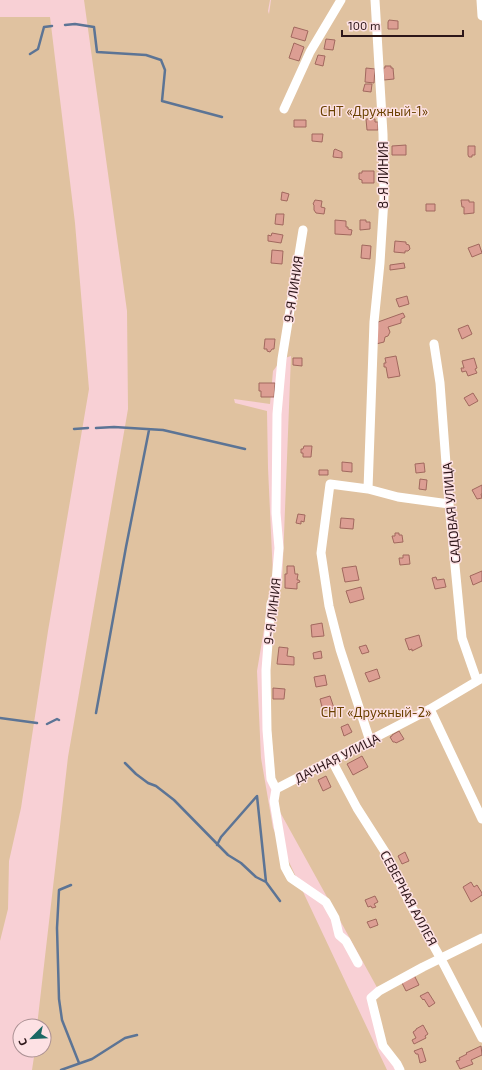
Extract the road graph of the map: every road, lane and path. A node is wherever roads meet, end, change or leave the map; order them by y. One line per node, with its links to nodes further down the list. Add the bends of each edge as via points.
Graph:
1 (341, 0): 5 (street, via 310,52)
2 (375, 0): 8 (street, 8-Я ЛИНИЯ, via 384,198 374,322)
3 (481, 0): 4 (street)
4 (482, 16)
5 (284, 109)
6 (303, 230): 14 (street, 9-Я ЛИНИЯ, via 282,359 277,414 276,513 279,548 275,593 271,604 266,692 266,730 271,779)
7 (434, 344): 9 (street, САДОВАЯ УЛИЦА, via 440,383)
8 (368, 490): 9 (street); 12 (street, via 330,484 321,553 340,650)
9 (449, 504): 10 (street, САДОВАЯ УЛИЦА, via 462,638)
10 (480, 680): 11 (street, ДАЧНАЯ УЛИЦА)
11 (430, 709): 12 (street, ДАЧНАЯ УЛИЦА); 15 (street)
12 (370, 741): 13 (street, ДАЧНАЯ УЛИЦА)
13 (332, 761): 14 (street, ДАЧНАЯ УЛИЦА); 17 (street, СЕВЕРНАЯ АЛЛЕЯ, via 387,856 410,904)
14 (276, 789): 18 (street, 9-Я ЛИНИЯ, via 274,802 285,867 291,878 326,902 335,918 339,934 346,941)
15 (482, 819)
16 (482, 938): 17 (street)
17 (441, 958): 19 (street, СЕВЕРНАЯ АЛЛЕЯ); 20 (street, via 379,991 371,998 383,1046)
18 (358, 963)
19 (482, 1038)
20 (400, 1070)

